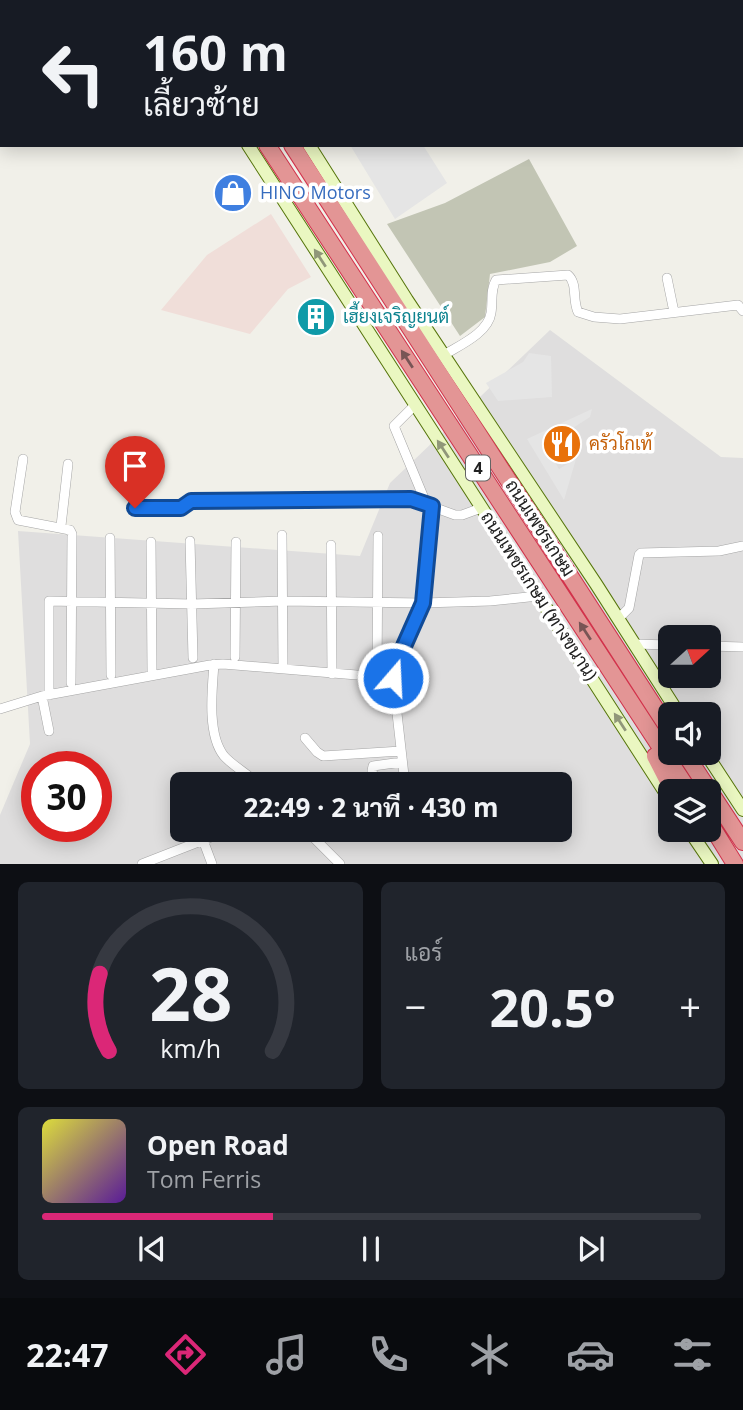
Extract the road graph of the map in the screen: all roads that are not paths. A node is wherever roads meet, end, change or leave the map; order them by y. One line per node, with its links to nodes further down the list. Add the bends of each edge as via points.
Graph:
1 (249, 147): 9 (main road, ถนนเพชรเกษม (ทางขนาน) / 4, one-way to 1)
2 (266, 147): 50 (highway, ถนนเพชรเกษม / 4, one-way to 2)
3 (293, 147): 53 (highway, ถนนเพชรเกษม / 4)
4 (310, 147): 8 (main road, 4)
5 (667, 278): 7 (street)
6 (743, 311): 7 (street, via 738,305)
7 (674, 312): 8 (street, via 620,319 594,317 578,312 568,275 496,280 486,326)
8 (444, 355): 34 (main road, 4)
9 (414, 406): 12 (street, via 394,426); 14 (main road, ถนนเพชรเกษม (ทางขนาน) / 4, one-way to 9)
10 (23, 459): 15 (street, via 15,512 18,520)
11 (68, 464): 15 (street)
12 (429, 505): 13 (street, via 411,499 191,501 181,508); 14 (street, via 462,515); 32 (street)
13 (135, 508)
14 (481, 508): 24 (main road, ถนนเพชรเกษม (ทางขนาน) / 4)
15 (61, 526): 28 (street, via 72,534)
16 (282, 535): 25 (street)
17 (378, 536): 27 (street)
18 (110, 538): 29 (street)
19 (190, 541): 33 (street)
20 (151, 542): 26 (street)
21 (236, 542): 30 (street)
22 (331, 545): 31 (street)
23 (743, 546): 34 (street, via 640,553 629,608)
24 (538, 596): 32 (street); 65 (main road, ถนนเพชรเกษม (ทางขนาน) / 4, one-way to 24)
25 (283, 601): 30 (street); 31 (street); 42 (street)
26 (152, 602): 29 (street); 33 (street); 43 (street)
27 (377, 602): 31 (street); 32 (street); 46 (street)
28 (72, 603): 29 (street); 48 (street); 49 (street, via 48,602)
29 (112, 603): 45 (street)
30 (236, 603): 33 (street); 39 (street)
31 (331, 603): 44 (street)
32 (423, 603): 47 (street)
33 (192, 604): 40 (street)
34 (618, 619): 35 (main road, 4)
35 (634, 644): 36 (street); 51 (main road, 4)
36 (658, 645)
37 (721, 646): 38 (street)
38 (743, 647)
39 (234, 657)
40 (193, 658)
41 (214, 664): 42 (street); 49 (street); 60 (street, via 212,720 217,740 224,755)
42 (283, 668): 44 (street)
43 (152, 670)
44 (332, 674): 46 (street)
45 (111, 675)
46 (377, 677): 47 (street)
47 (393, 678): 56 (street)
48 (71, 683)
49 (45, 695): 52 (street); 54 (street)
50 (630, 701): 63 (highway, via 629,709); 64 (highway, ถนนเพชรเกษม / 4)
51 (671, 702)
52 (0, 709)
53 (658, 712)
54 (49, 731)
55 (305, 738): 56 (street, via 323,756)
56 (401, 751): 57 (street)
57 (402, 762): 61 (street, via 373,766); 62 (street)
58 (693, 765): 72 (highway)
59 (714, 765): 66 (main road)
60 (244, 772)
61 (372, 772)
62 (403, 772)
63 (667, 779)
64 (680, 779)
65 (658, 781)
66 (743, 810)
67 (721, 841): 78 (highway)
68 (199, 842): 73 (street)
69 (204, 842): 75 (street)
70 (318, 842): 76 (street)
71 (697, 842): 77 (main road)
72 (743, 842)
73 (160, 861): 74 (street)
74 (142, 864)
75 (212, 864)
76 (340, 864)
77 (712, 864)
78 (735, 864)

